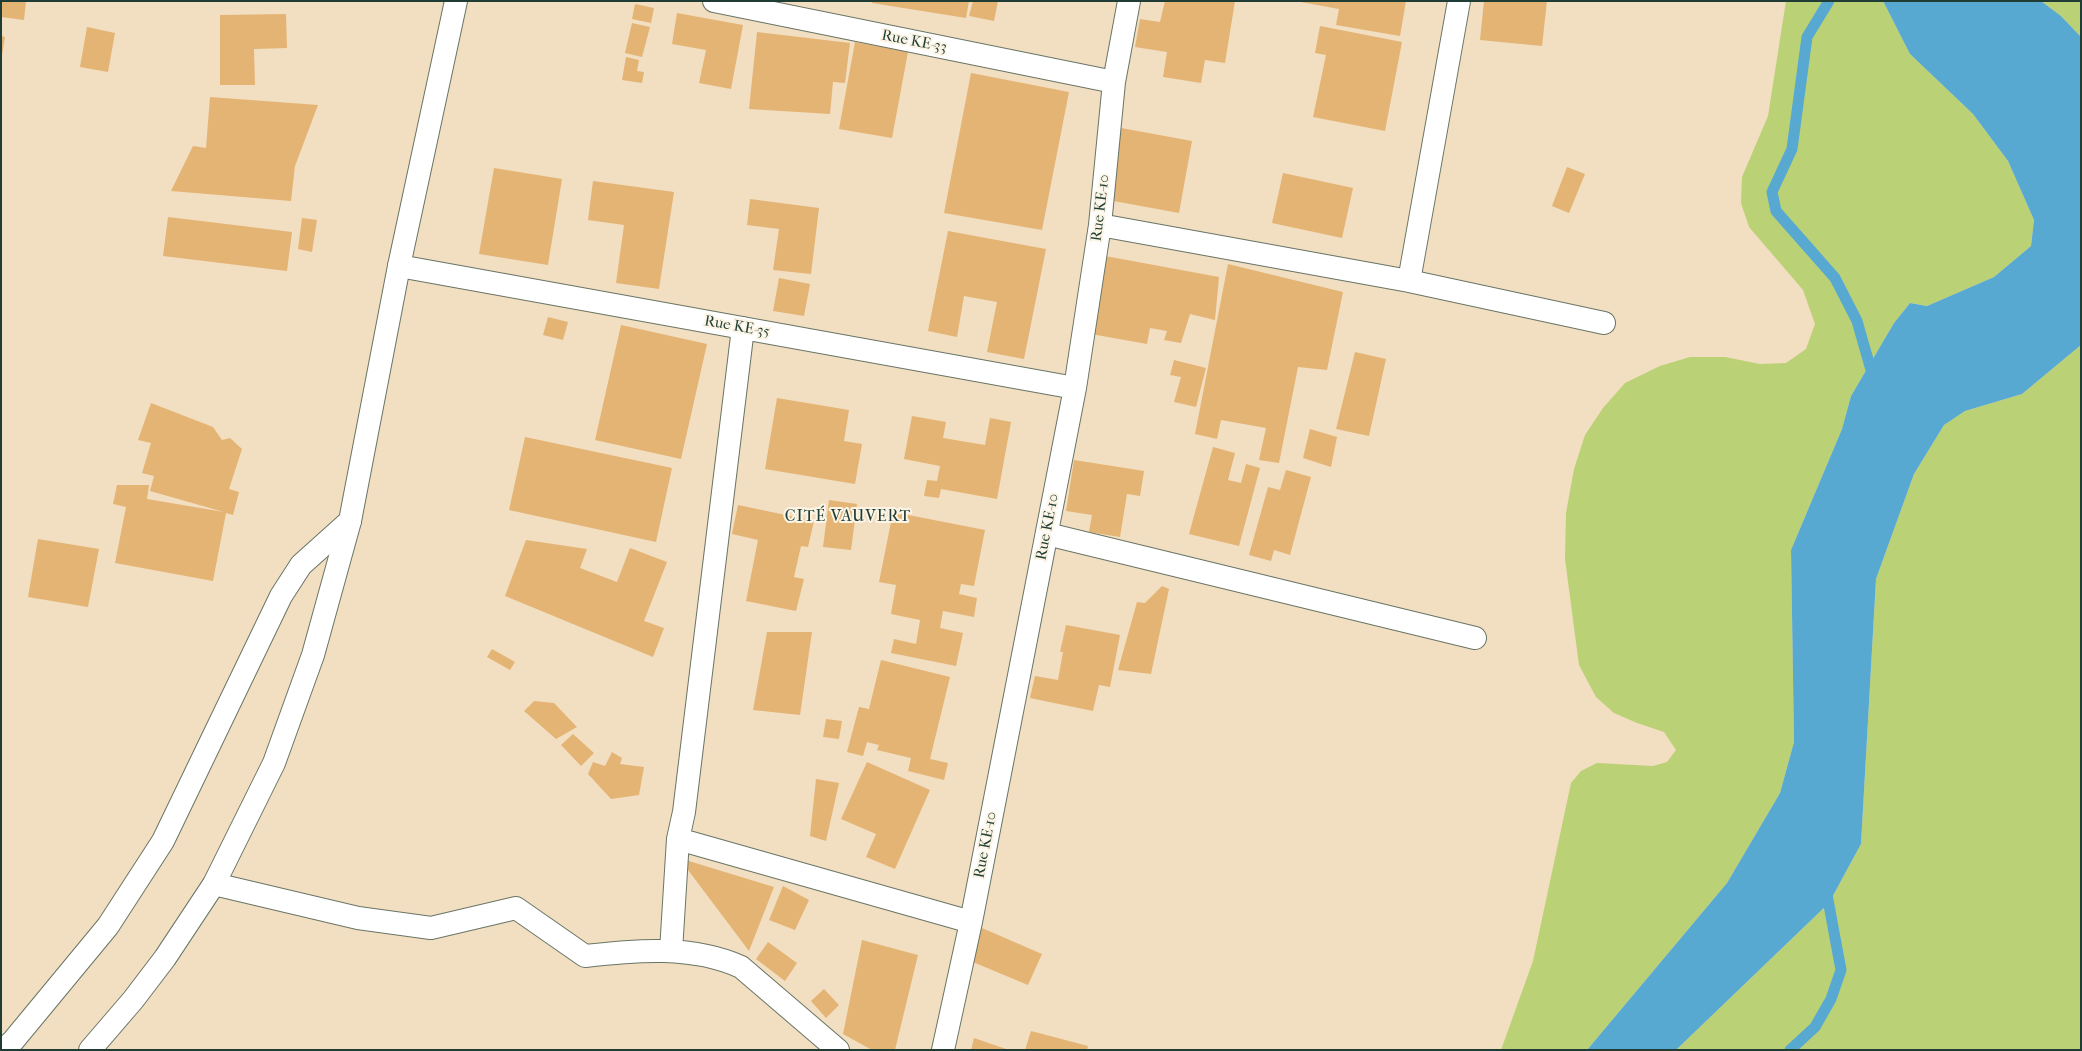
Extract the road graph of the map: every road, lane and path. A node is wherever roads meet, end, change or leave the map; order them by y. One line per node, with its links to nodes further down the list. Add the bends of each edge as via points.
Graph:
1 (456, 1): 7 (main road)
2 (714, 1): 5 (main road, Rue KE-33)
3 (1129, 1): 5 (main road, Rue KE-10)
4 (1459, 1): 8 (main road)
5 (1114, 82): 6 (main road, Rue KE-10)
6 (1100, 225): 8 (main road); 11 (main road, Rue KE-10)
7 (399, 266): 10 (main road, Rue KE-35); 12 (main road)
8 (1409, 281): 9 (main road)
9 (1604, 324)
10 (743, 328): 11 (main road, Rue KE-35); 15 (main road, via 684,812)
11 (1075, 388): 13 (main road, Rue KE-10)
12 (350, 521): 16 (main road, via 313,656 274,763); 19 (main road, via 301,565 281,596 163,841 108,926)
13 (1046, 534): 14 (main road); 17 (main road, Rue KE-10)
14 (1475, 638)
15 (678, 839): 17 (main road); 18 (main road)
16 (214, 884): 18 (main road, via 358,918 430,928 516,908 585,956 621,951); 20 (main road, via 165,958)
17 (971, 922): 22 (main road, Rue KE-10)
18 (671, 951): 21 (main road, via 723,958 741,967)
19 (3, 1050)
20 (90, 1050)
21 (838, 1050)
22 (943, 1050)

